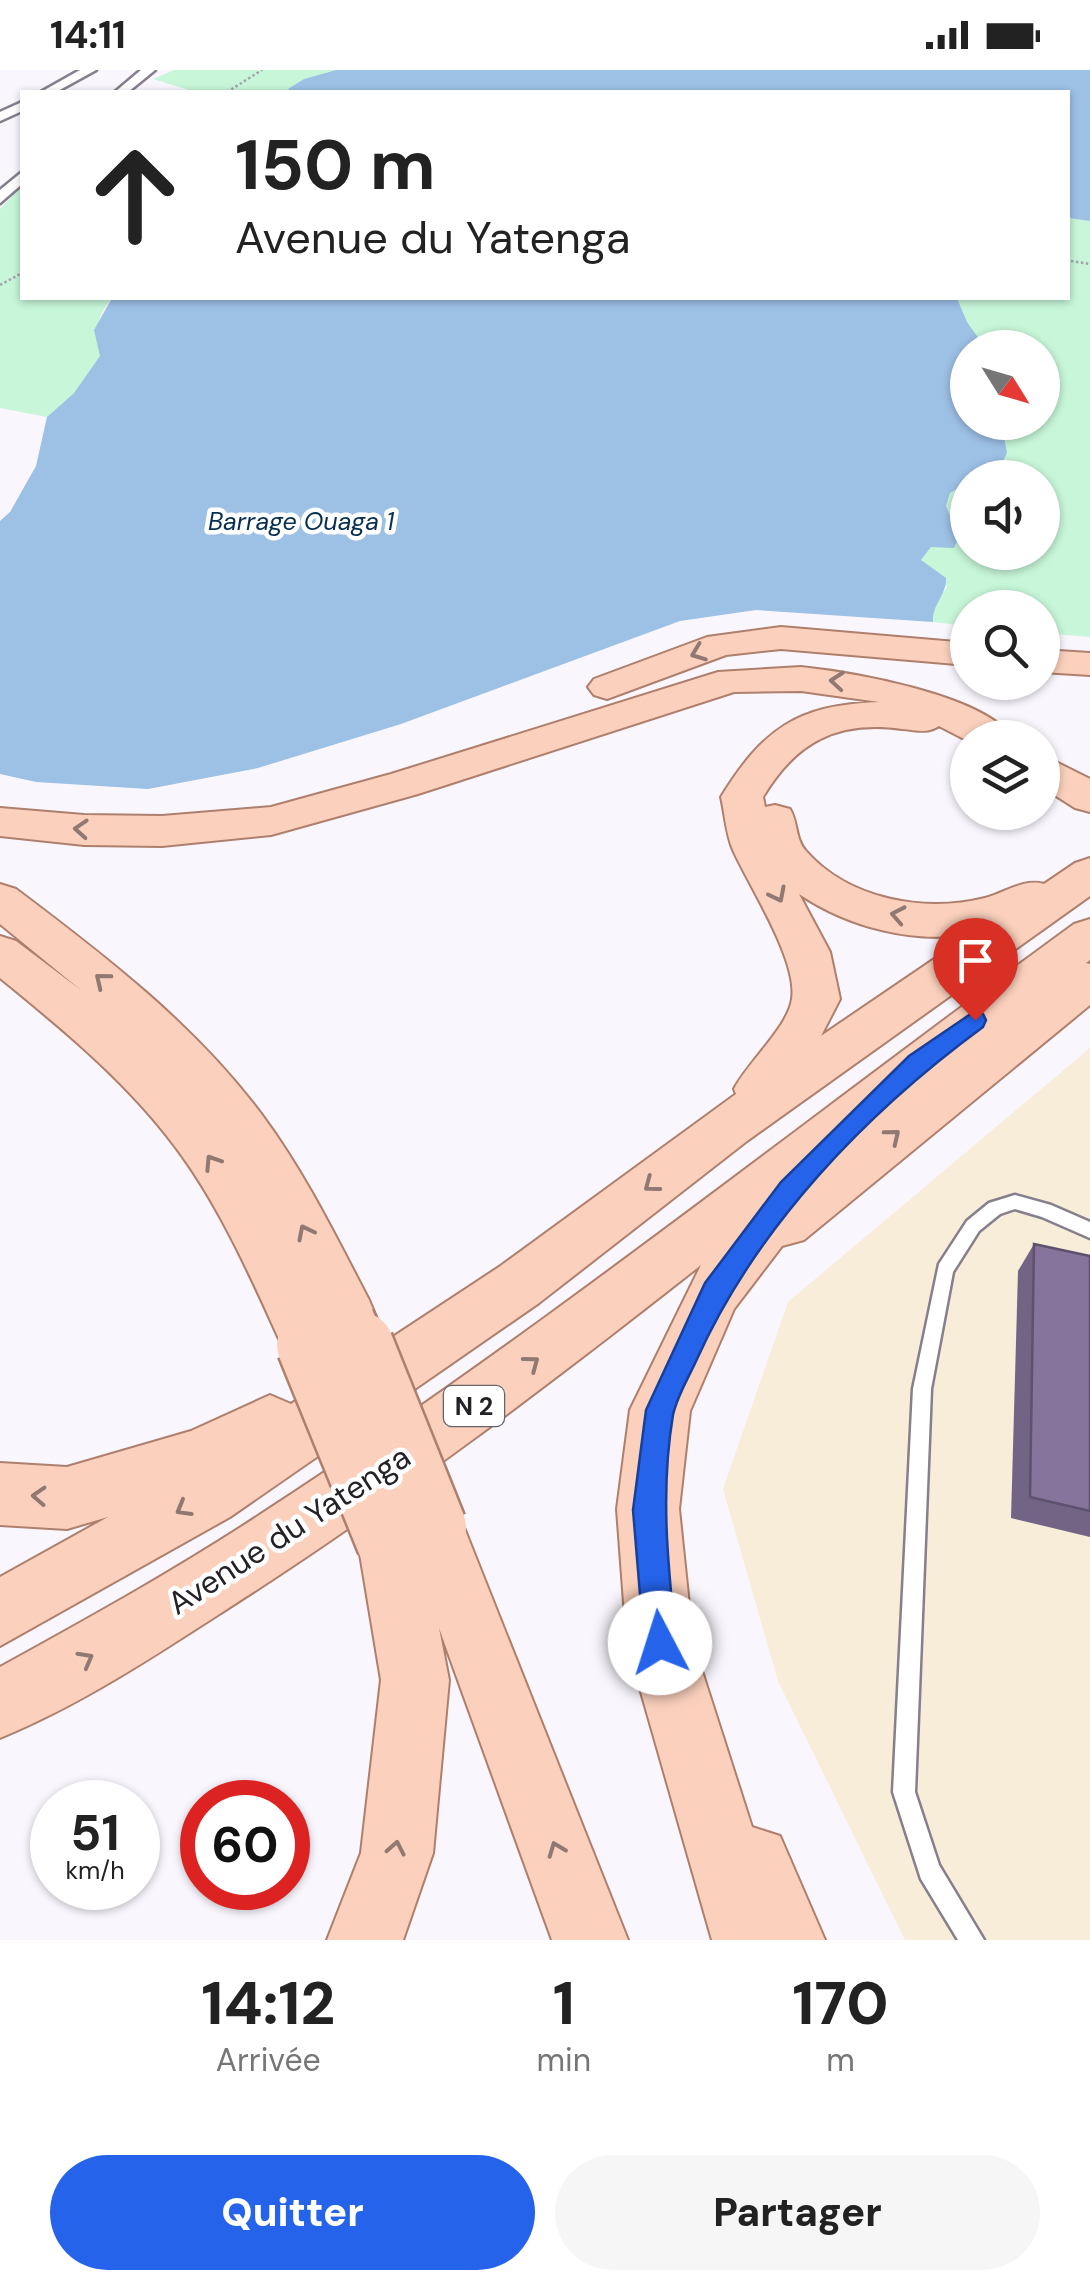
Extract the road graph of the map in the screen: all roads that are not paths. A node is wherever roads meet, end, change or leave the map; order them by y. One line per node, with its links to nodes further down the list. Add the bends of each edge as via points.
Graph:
1 (90, 70): 3 (street)
2 (149, 70): 4 (street)
3 (51, 90)
4 (124, 90)
5 (12, 181): 6 (street)
6 (0, 198)
7 (950, 652): 17 (main road, one-way to 17, via 781,638 720,645 283,802)
8 (1060, 662): 9 (main road)
9 (1090, 664)
10 (958, 720): 17 (main road, one-way to 17, via 920,700 861,683 785,676 731,680 271,821)
11 (950, 730): 23 (main road, one-way to 23, via 904,716 835,718 768,757 742,797 752,845 807,952 816,998 792,1048)
12 (950, 743): 18 (main road, one-way to 12, via 1008,908 949,921 908,918 862,908 812,884 778,843 772,804 788,772 813,750 842,737 895,732)
13 (1060, 785): 15 (main road)
14 (1060, 797): 15 (main road)
15 (1086, 809)
16 (0, 822): 17 (main road, one-way to 16)
17 (162, 831)
18 (1090, 872): 23 (main road)
19 (0, 900): 26 (main road, one-way to 19, via 294,1211 226,1107 124,998)
20 (0, 953): 26 (main road, one-way to 20, via 186,1122 88,1022)
21 (1089, 965): 22 (main road); 25 (main road, one-way to 21)
22 (917, 1062): 25 (main road, via 790,1190); 32 (main road, Avenue du Yatenga / N 2, one-way to 22, via 93,1656 442,1430)
23 (729, 1126): 27 (main road, one-way to 27)
24 (1090, 1230): 37 (lane, via 1015,1202 973,1226 945,1270 922,1390 904,1792 929,1871)
25 (714, 1292): 31 (main road, via 660,1410 648,1510)
26 (328, 1329): 29 (main road, bridge)
27 (422, 1351): 28 (main road, one-way to 28, via 198,1459 67,1498); 30 (main road, one-way to 30, via 208,1494)
28 (0, 1494)
29 (411, 1534): 33 (main road, one-way to 29, via 397,1853 415,1680); 34 (main road, one-way to 29)
30 (0, 1614)
31 (660, 1643): 35 (main road); 36 (main road)
32 (0, 1704)
33 (364, 1940)
34 (590, 1940)
35 (750, 1940)
36 (788, 1940)
37 (972, 1940)

